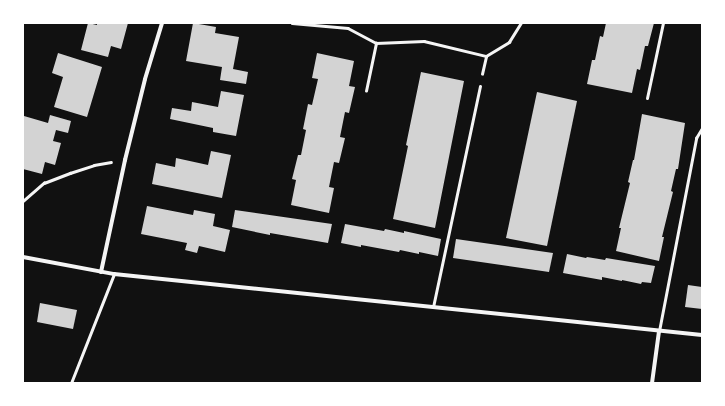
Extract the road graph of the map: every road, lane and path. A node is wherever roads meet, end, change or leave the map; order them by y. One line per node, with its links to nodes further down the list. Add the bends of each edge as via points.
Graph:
1 (162, 23): 11 (street)
2 (292, 23): 5 (path, via 348,28)
3 (522, 23): 6 (path, via 509,42)
4 (663, 23): 9 (lane)
5 (376, 43): 6 (path, via 424,40); 8 (path)
6 (486, 56): 7 (path)
7 (480, 86): 16 (lane)
8 (366, 91)
9 (647, 98)
10 (702, 128): 17 (lane, via 696,138)
11 (125, 160): 12 (path, via 70,172 44,183); 14 (street)
12 (23, 201)
13 (23, 257): 14 (street)
14 (101, 272): 15 (street)
15 (114, 274): 16 (street); 19 (lane)
16 (433, 307): 17 (street)
17 (659, 331): 18 (street); 20 (street)
18 (702, 335)
19 (71, 383)
20 (652, 383)

